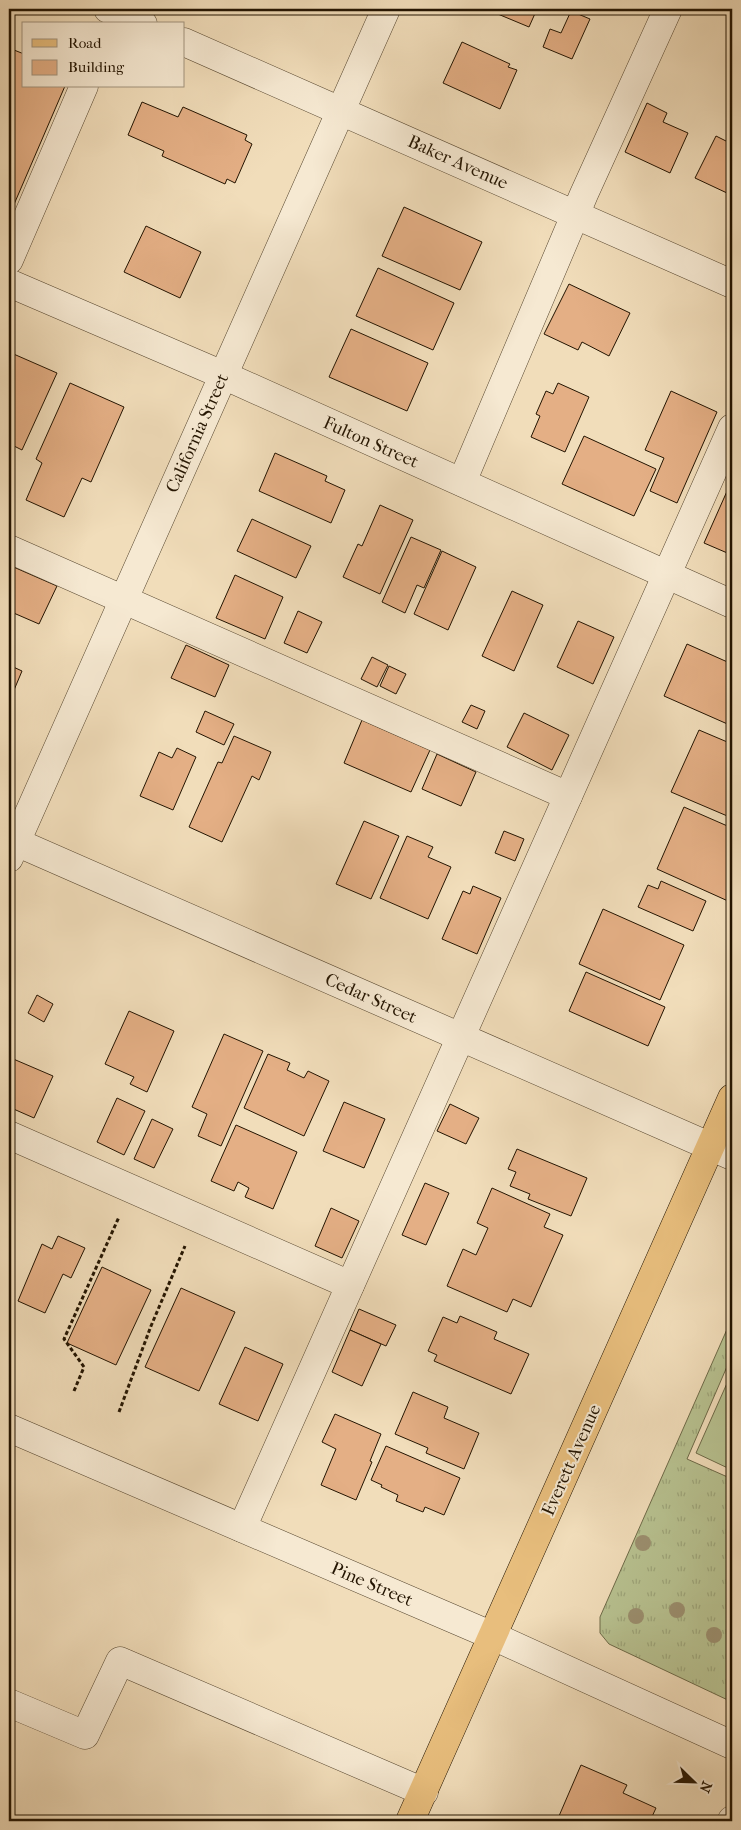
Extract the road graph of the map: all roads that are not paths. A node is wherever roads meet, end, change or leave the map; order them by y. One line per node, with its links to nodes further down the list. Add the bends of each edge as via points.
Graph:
1 (386, 9): 7 (street, California Street)
2 (668, 9): 8 (street)
3 (111, 13): 4 (street)
4 (137, 22)
5 (185, 42): 7 (street, Baker Avenue)
6 (83, 88): 9 (street)
7 (341, 110): 8 (street, Baker Avenue); 12 (street, California Street)
8 (576, 214): 11 (street, Baker Avenue); 14 (street)
9 (9, 260)
10 (9, 283): 12 (street, Fulton Street)
11 (732, 284)
12 (223, 375): 14 (street, Fulton Street); 17 (street, California Street)
13 (732, 428): 16 (street)
14 (462, 482): 16 (street, Fulton Street)
15 (9, 549): 17 (street)
16 (666, 574): 18 (street, Fulton Street); 19 (street)
17 (123, 600): 19 (street); 20 (street, California Street)
18 (732, 604)
19 (568, 796): 21 (street)
20 (11, 846): 21 (street, Cedar Street)
21 (461, 1037): 24 (street, Cedar Street); 25 (street)
22 (732, 1098): 24 (main road, Everett Avenue)
23 (9, 1135): 25 (street)
24 (722, 1152): 28 (main road, Everett Avenue)
25 (350, 1285): 27 (street)
26 (9, 1428): 27 (street, Pine Street)
27 (242, 1528): 28 (street, Pine Street)
28 (492, 1636): 30 (street, Pine Street); 31 (main road, Everett Avenue)
29 (9, 1702): 31 (street, via 85,1735 120,1661)
30 (732, 1745)
31 (424, 1792): 32 (main road, Everett Avenue)
32 (410, 1821)

